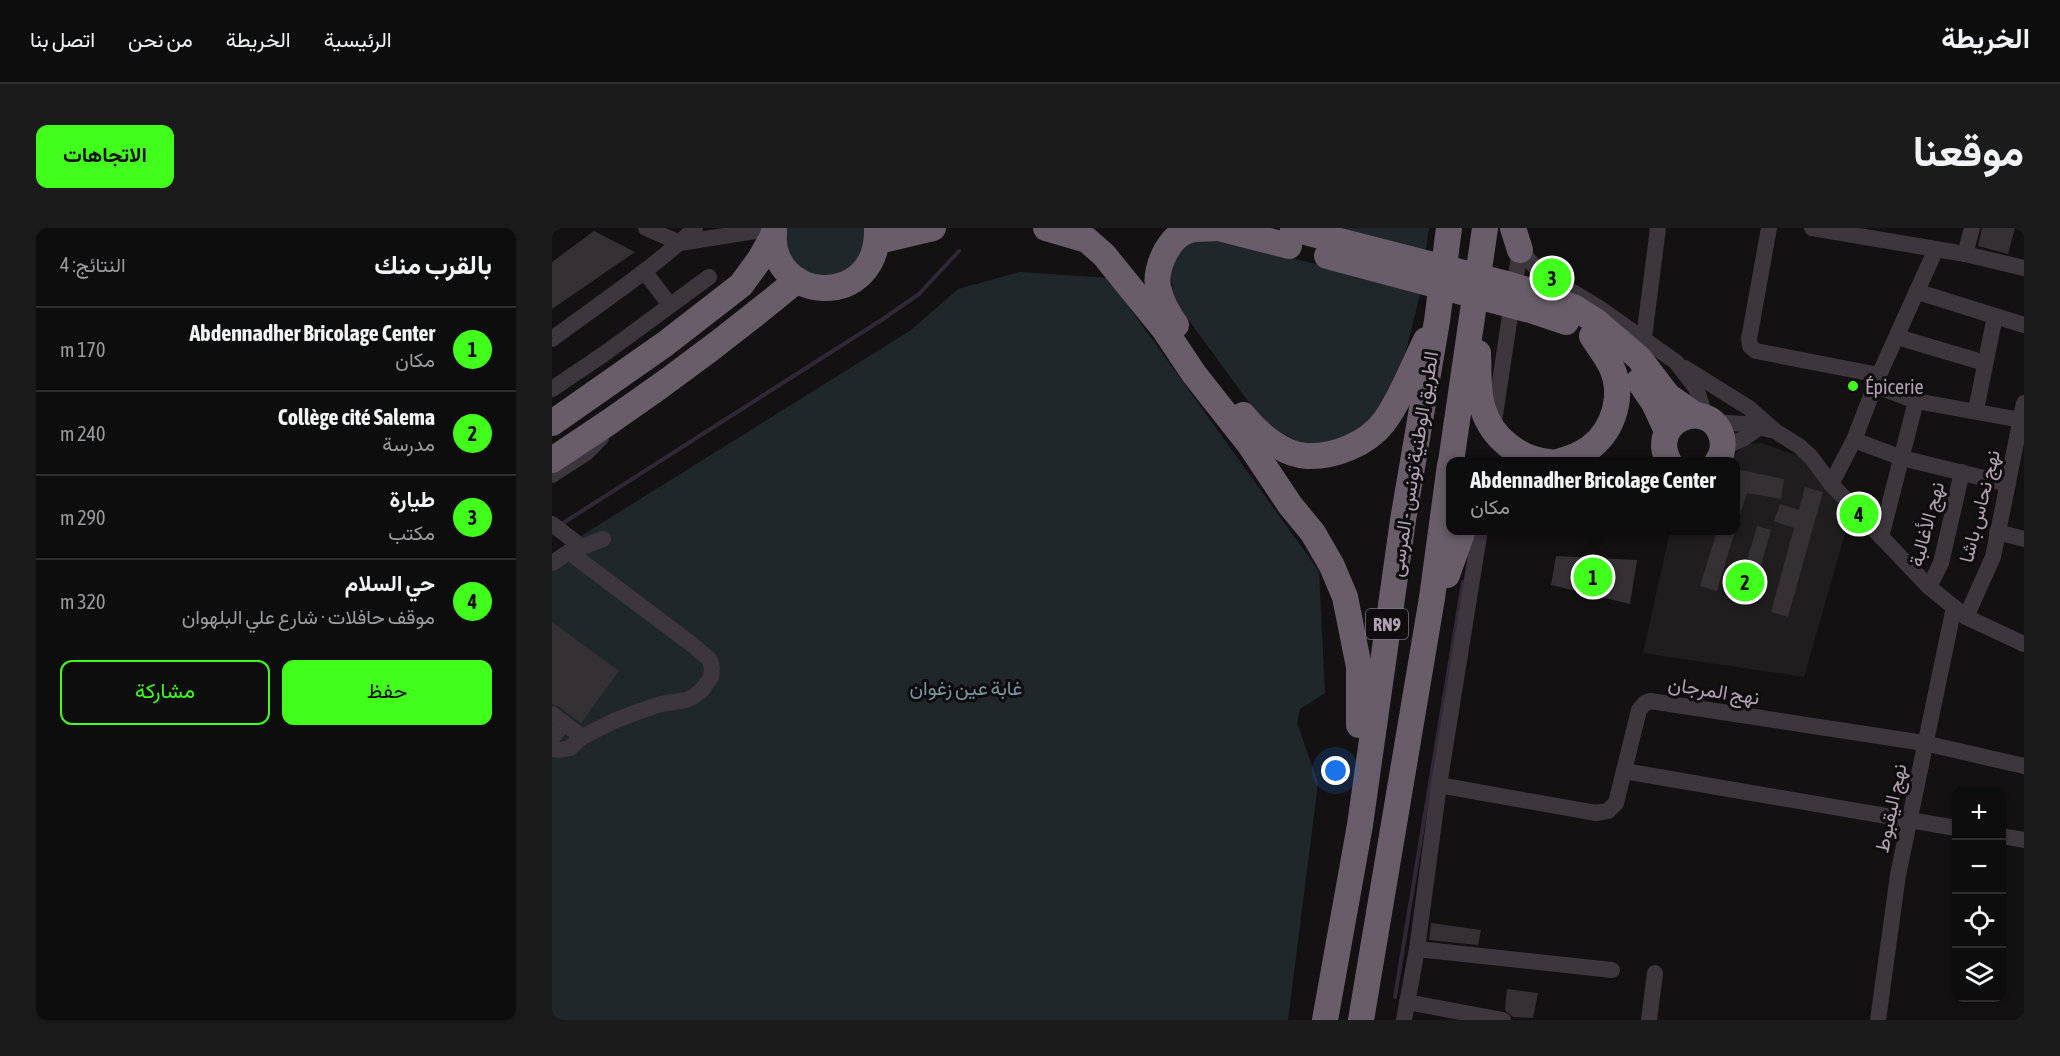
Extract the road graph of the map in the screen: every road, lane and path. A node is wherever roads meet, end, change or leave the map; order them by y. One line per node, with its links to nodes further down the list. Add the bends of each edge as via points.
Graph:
1 (646, 228): 17 (street)
2 (695, 228): 17 (street)
3 (933, 228): 14 (highway)
4 (1046, 228): 84 (highway, via 1087,240 1104,255 1250,445 1332,566 1345,597 1359,667)
5 (1217, 228): 15 (highway); 29 (highway, via 1187,231 1166,252 1158,281 1162,301 1199,360 1247,421 1268,440 1295,453 1306,456 1342,450 1376,432 1396,403)
6 (1449, 228): 29 (highway, الطريق الوطنية تونس - المرسى / RN9)
7 (1485, 228): 26 (highway, الطريق الوطنية تونس - المرسى / RN9)
8 (1658, 228): 33 (street)
9 (1769, 228): 37 (street, via 1750,346 1756,351)
10 (1812, 228): 13 (street)
11 (1972, 228): 19 (street)
12 (774, 230): 17 (street); 23 (highway, via 779,260); 45 (highway, via 741,285 666,344)
13 (1875, 233): 18 (street)
14 (878, 234): 23 (highway, via 876,252 854,280 831,288 808,286)
15 (1290, 234): 27 (highway, bridge, via 1507,284 1543,295)
16 (1519, 235): 33 (street, via 1537,269); 46 (street)
17 (680, 243): 21 (street)
18 (1936, 249): 19 (street); 24 (street)
19 (1965, 254): 20 (street)
20 (2024, 268)
21 (644, 272): 25 (street); 34 (street)
22 (709, 277): 25 (street)
23 (797, 280): 39 (highway)
24 (1918, 292): 28 (street); 32 (street)
25 (670, 305): 38 (street)
26 (1474, 314): 46 (highway, via 1482,407); 52 (highway, الطريق الوطنية تونس - المرسى / RN9)
27 (1570, 315): 31 (highway); 43 (highway, via 1597,322 1639,358 1668,396)
28 (1995, 316): 30 (street); 36 (street)
29 (1437, 321): 84 (highway, الطريق الوطنية تونس - المرسى / RN9, via 1403,520)
30 (2024, 325)
31 (1592, 336): 48 (highway, via 1603,340 1631,370 1654,402); 54 (highway, via 1612,369 1617,403 1603,436)
32 (1897, 337): 36 (street); 37 (street)
33 (1644, 338): 35 (street)
34 (552, 339)
35 (1676, 362): 43 (street, via 1696,388); 47 (street, via 1749,408)
36 (1985, 363): 42 (street)
37 (1878, 380): 40 (street); 49 (street)
38 (552, 390)
39 (644, 398): 57 (highway); 59 (street, via 586,453)
40 (1916, 401): 42 (street); 56 (street)
41 (2024, 402): 44 (street, نهج نحاس باشا)
42 (1976, 410): 44 (street)
43 (1704, 418): 47 (street); 48 (highway, via 1684,417); 51 (highway, via 1722,438)
44 (2021, 420): 50 (street, نهج نحاس باشا)
45 (552, 423)
46 (1492, 429): 53 (highway)
47 (1767, 429): 51 (street); 60 (street, via 1805,452)
48 (1666, 431): 55 (highway, via 1663,442)
49 (1854, 440): 56 (street); 60 (street)
50 (2020, 443): 61 (street, نهج نحاس باشا)
51 (1720, 454)
52 (1452, 457)
53 (1528, 457)
54 (1573, 457)
55 (1666, 457)
56 (1902, 458): 58 (street); 67 (street)
57 (552, 460)
58 (1962, 472): 61 (street); 71 (street, نهج الأغالبة, via 1941,563)
59 (552, 475)
60 (1831, 484): 67 (street)
61 (2008, 484): 64 (street, نهج نحاس باشا)
62 (1446, 499): 72 (highway, الطريق الوطنية تونس - المرسى / RN9)
63 (552, 524): 70 (street)
64 (1997, 532): 69 (street); 73 (street, نهج نحاس باشا, via 1993,557)
65 (1461, 535): 72 (highway, via 1451,568)
66 (1479, 535): 82 (street)
67 (1881, 537): 71 (street)
68 (603, 539): 70 (street)
69 (2024, 539)
70 (564, 551): 76 (street, via 694,646 710,660 712,668 711,677 693,697 637,712)
71 (1929, 587): 73 (street)
72 (1432, 598): 93 (highway, الطريق الوطنية تونس - المرسى / RN9)
73 (1960, 612): 74 (street); 78 (street, نهج اليقبوط)
74 (2024, 645)
75 (558, 719): 76 (street); 77 (street)
76 (582, 737): 79 (street, via 566,749)
77 (552, 738)
78 (1924, 743): 80 (street, نهج المرجان); 81 (street, نهج المرجان, via 1650,701 1639,710); 83 (street, نهج اليقبوط)
79 (552, 749)
80 (2024, 766)
81 (1624, 771): 82 (street, نهج المرجان, via 1616,803 1608,811 1596,813); 83 (street)
82 (1439, 785): 88 (street)
83 (1909, 819): 85 (street); 97 (street, نهج اليقبوط)
84 (1360, 825): 92 (highway, الطريق الوطنية تونس - المرسى / RN9)
85 (1952, 827)
86 (2006, 837): 87 (street)
87 (2024, 840)
88 (1418, 949): 89 (street); 91 (street)
89 (1612, 970)
90 (1655, 973): 96 (street)
91 (1407, 1002): 94 (street); 95 (street)
92 (1325, 1020)
93 (1361, 1020)
94 (1404, 1020)
95 (1503, 1020)
96 (1649, 1020)
97 (1878, 1020)

